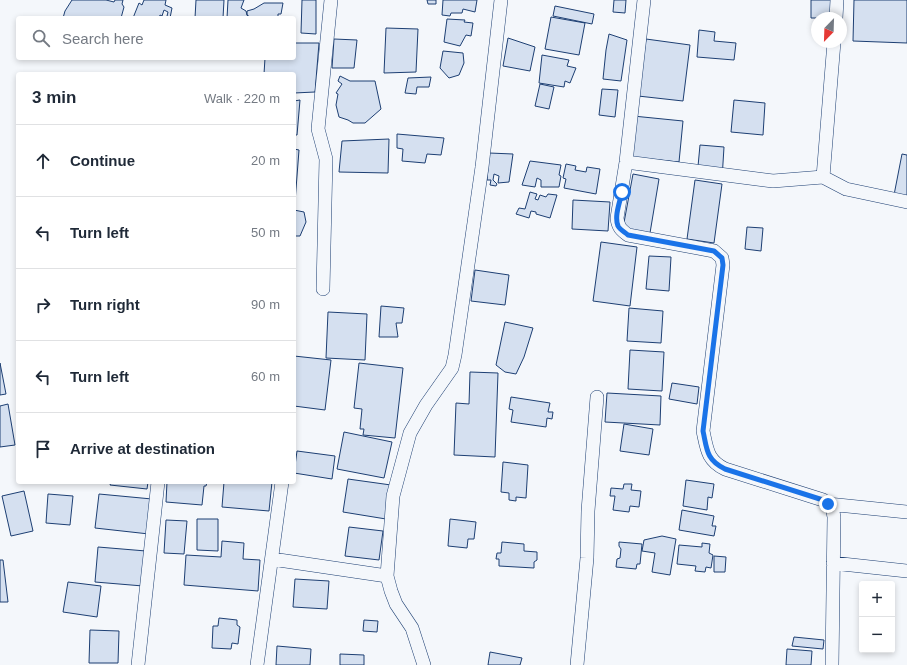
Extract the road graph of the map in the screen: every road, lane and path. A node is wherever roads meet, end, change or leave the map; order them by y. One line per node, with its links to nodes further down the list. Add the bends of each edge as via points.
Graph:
1 (331, 0): 10 (street, via 318,129 326,159)
2 (501, 0): 19 (street, via 482,167 455,355 452,368 410,433 393,496)
3 (644, 0): 7 (street)
4 (837, 0): 5 (street)
5 (836, 12)
6 (834, 48): 8 (street)
7 (626, 162): 8 (street, via 773,181); 14 (street, via 617,218 621,230 628,235 714,251 722,258 703,431 708,456 716,465 725,469 823,500)
8 (823, 177): 9 (street, via 846,188)
9 (907, 202)
10 (323, 289)
11 (596, 397): 23 (street, via 587,558)
12 (158, 484): 20 (street)
13 (282, 484): 16 (street)
14 (828, 504): 15 (street); 17 (street, via 832,507 834,517)
15 (907, 512)
16 (272, 559): 19 (street); 21 (street)
17 (834, 563): 18 (street); 24 (street)
18 (907, 571)
19 (387, 576): 22 (street, via 396,604 412,628)
20 (138, 665)
21 (257, 665)
22 (424, 665)
23 (577, 665)
24 (832, 665)

